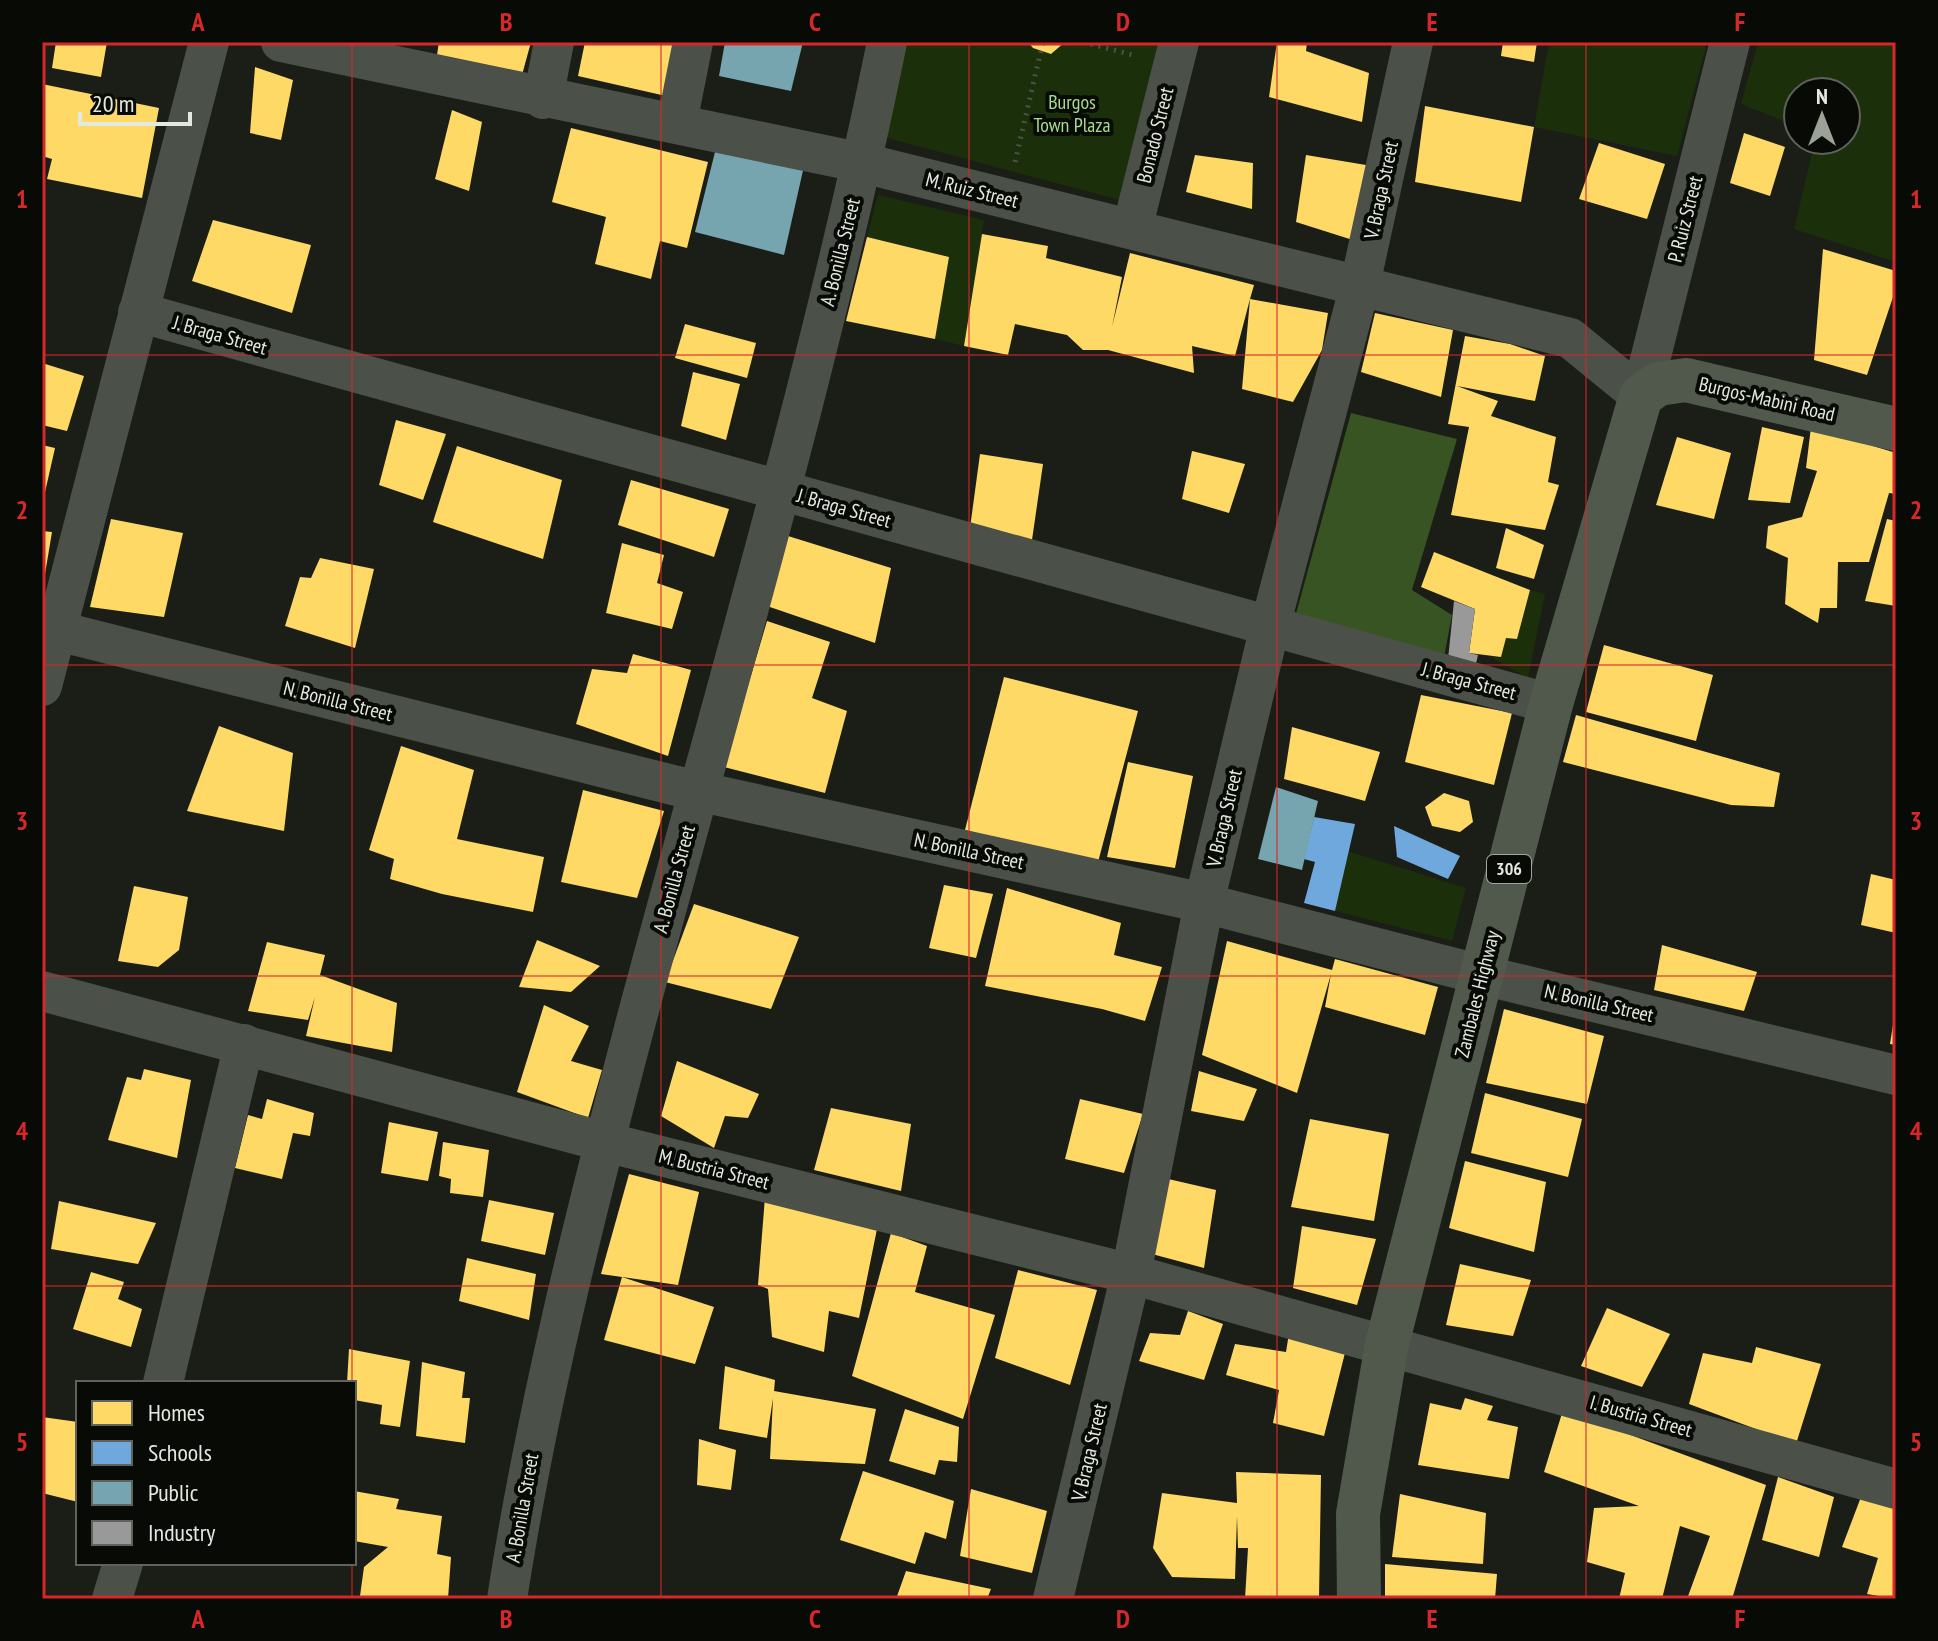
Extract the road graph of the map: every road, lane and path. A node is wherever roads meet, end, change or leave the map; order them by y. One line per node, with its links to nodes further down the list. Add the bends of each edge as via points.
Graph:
1 (209, 42): 17 (street)
2 (281, 42): 11 (street, M. Ruiz Street)
3 (554, 42): 11 (street)
4 (693, 42): 12 (street)
5 (887, 42): 13 (street, A. Bonilla Street)
6 (1043, 42): 14 (path)
7 (1083, 42): 10 (path)
8 (1413, 42): 16 (street, V. Braga Street)
9 (1730, 42): 18 (street, P. Ruiz Street)
10 (1176, 54): 15 (street, Bonado Street)
11 (543, 99): 12 (street, M. Ruiz Street)
12 (677, 123): 13 (street, M. Ruiz Street)
13 (863, 163): 14 (street, M. Ruiz Street); 20 (street, A. Bonilla Street)
14 (1006, 199): 15 (street, M. Ruiz Street)
15 (1132, 229): 16 (street, M. Ruiz Street)
16 (1359, 289): 18 (street, M. Ruiz Street, via 1570,338); 21 (street, V. Braga Street)
17 (138, 312): 20 (street, J. Braga Street); 22 (street)
18 (1641, 396): 19 (main road, Burgos-Mabini Road, via 1658,384 1686,380); 24 (main road, Zambales Highway / 306)
19 (1896, 429)
20 (779, 490): 21 (street, J. Braga Street); 25 (street, A. Bonilla Street)
21 (1270, 626): 24 (street, J. Braga Street); 26 (street, V. Braga Street)
22 (49, 629): 23 (street); 25 (street, N. Bonilla Street)
23 (42, 686)
24 (1551, 704): 27 (main road, Zambales Highway / 306)
25 (697, 791): 26 (street, N. Bonilla Street); 31 (street, A. Bonilla Street)
26 (1204, 903): 27 (street, N. Bonilla Street); 32 (street, V. Braga Street)
27 (1482, 975): 30 (street, N. Bonilla Street); 33 (main road, Zambales Highway / 306)
28 (42, 991): 29 (street, M. Bustria Street)
29 (244, 1044): 31 (street, M. Bustria Street); 34 (street)
30 (1896, 1075)
31 (605, 1142): 32 (street, M. Bustria Street); 38 (street, A. Bonilla Street, via 529,1462)
32 (1131, 1274): 33 (street, M. Bustria Street); 39 (street, V. Braga Street)
33 (1387, 1344): 35 (street, I. Bustria Street); 40 (main road, Zambales Highway / 306, via 1358,1514)
34 (163, 1381)
35 (1896, 1489)
36 (122, 1565): 37 (street)
37 (112, 1599)
38 (507, 1599)
39 (1053, 1599)
40 (1359, 1599)

